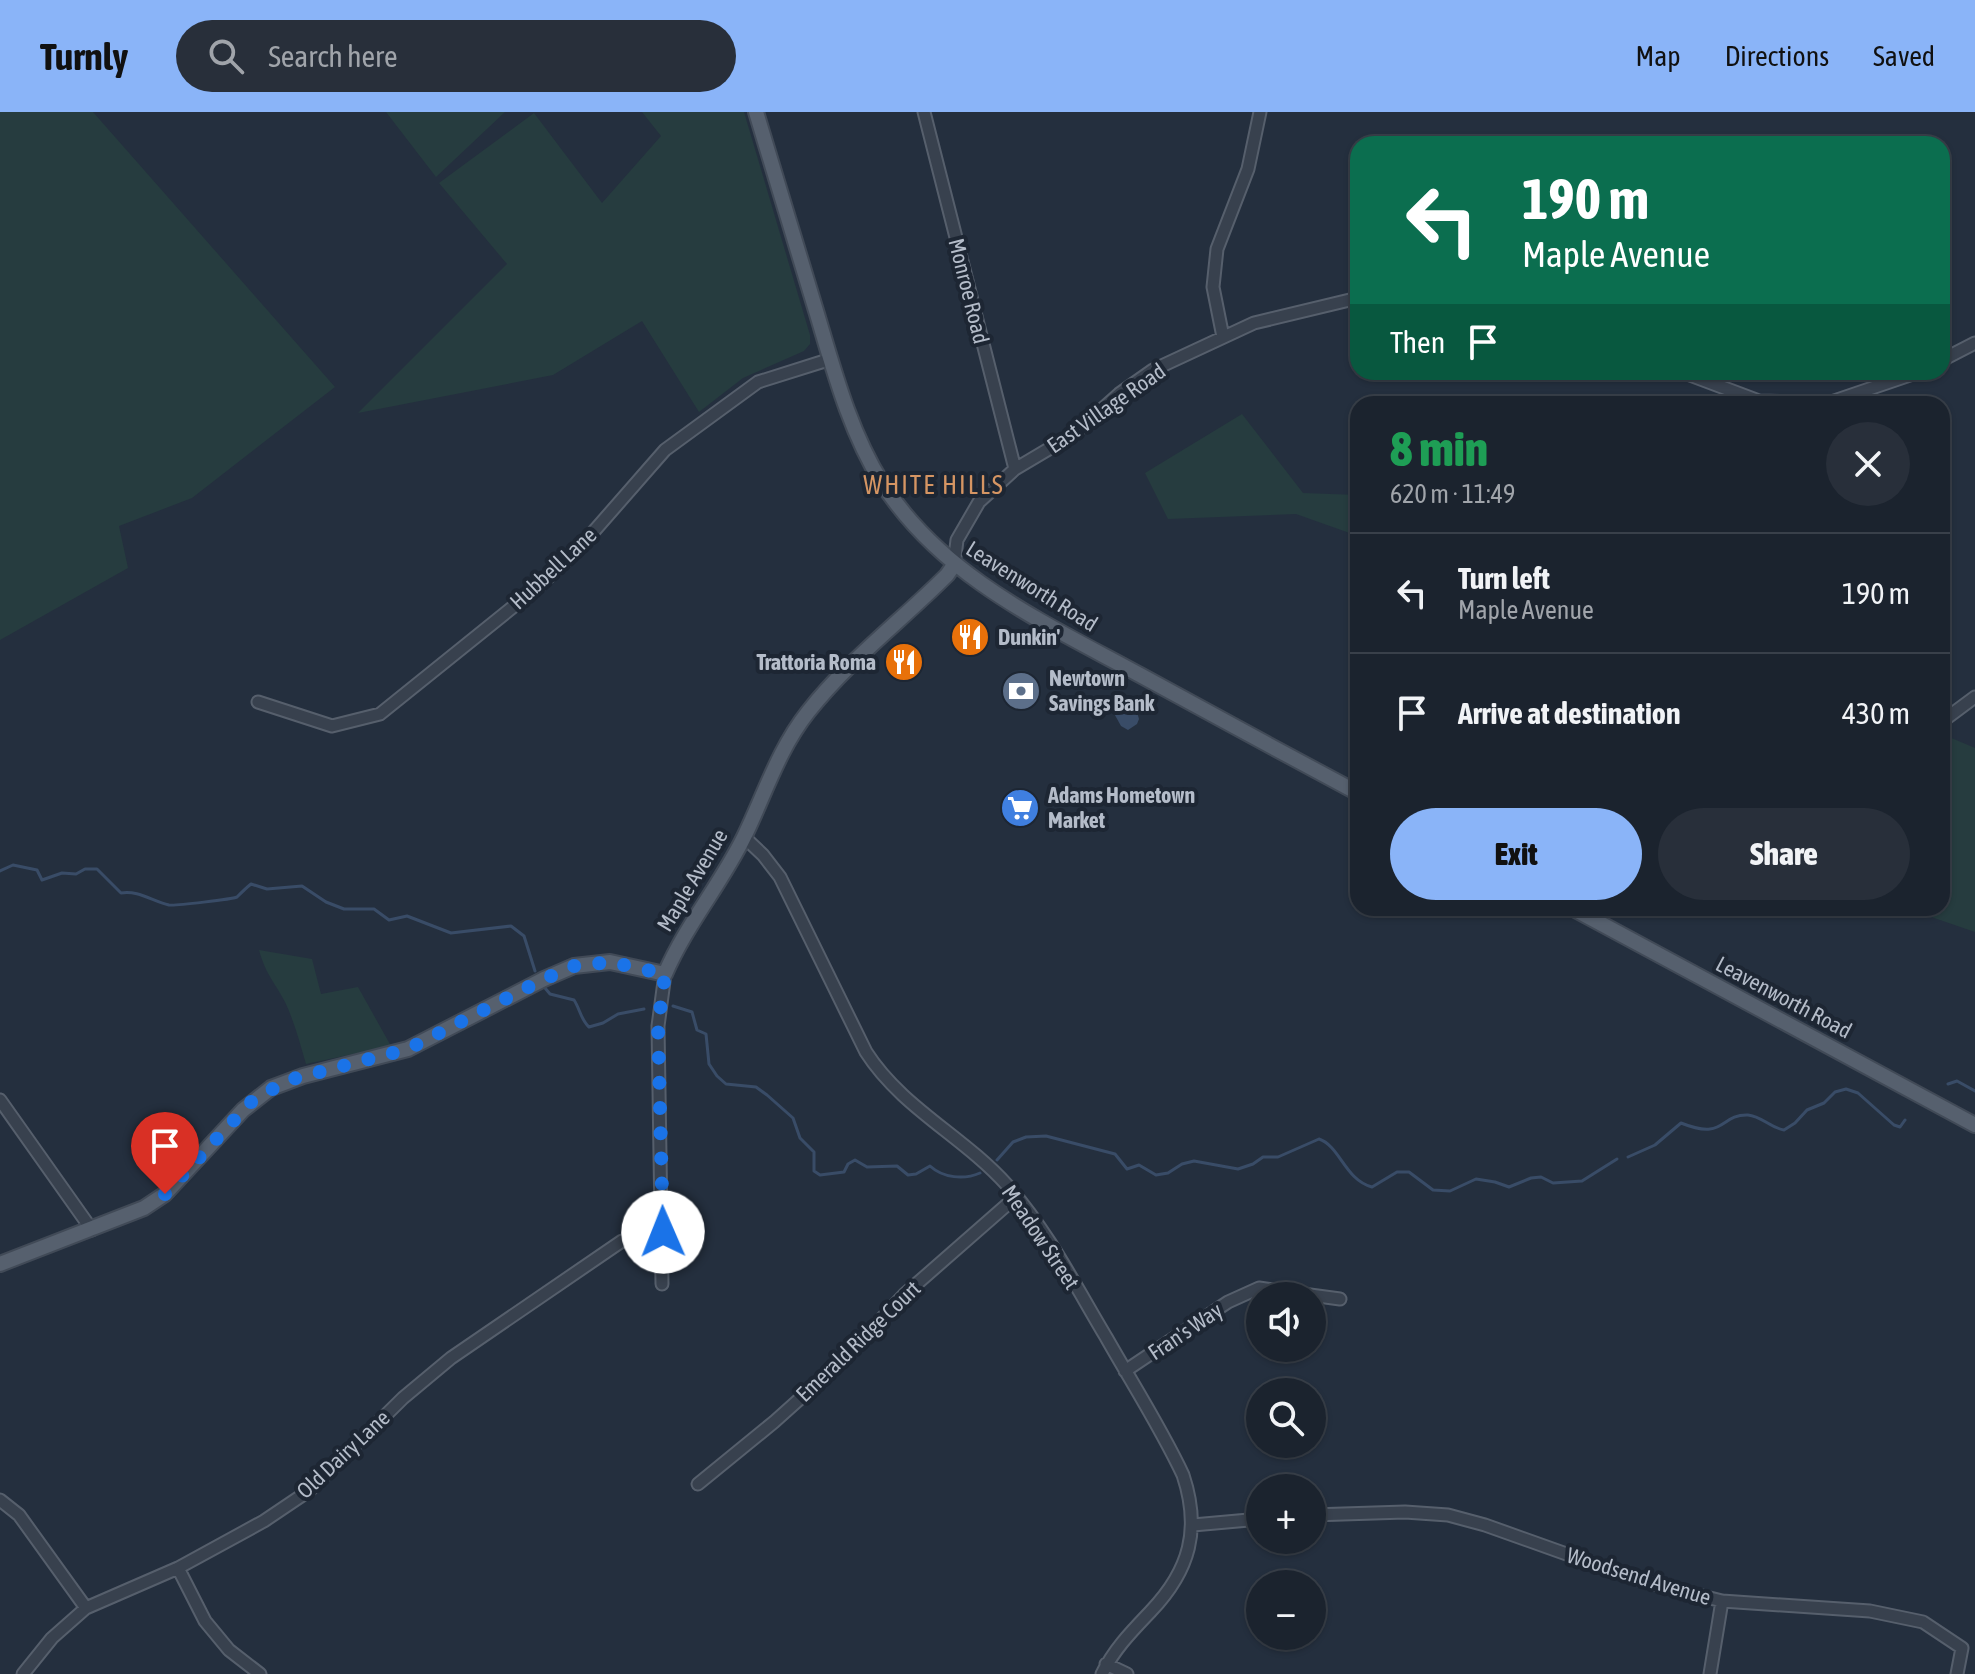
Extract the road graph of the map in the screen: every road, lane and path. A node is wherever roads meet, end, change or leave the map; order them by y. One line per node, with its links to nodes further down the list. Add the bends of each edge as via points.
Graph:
1 (756, 112): 8 (main road, Leavenworth Road)
2 (924, 112): 13 (street, Monroe Road)
3 (1260, 112): 5 (street, via 1248,169 1217,249 1213,287)
4 (1350, 300): 5 (street, East Village Road, via 1254,323)
5 (1223, 337): 13 (street, East Village Road, via 1153,370 1074,434)
6 (1975, 343): 7 (street)
7 (1950, 356)
8 (831, 359): 14 (main road, Leavenworth Road, via 883,484); 16 (street, Hubbell Lane, via 758,382 665,450 539,586 380,714 332,726)
9 (1703, 380): 11 (street)
10 (1896, 380): 12 (street)
11 (1746, 396)
12 (1849, 396)
13 (1015, 469): 14 (street, East Village Road, via 979,502 957,540)
14 (954, 565): 18 (main road, Leavenworth Road, via 1039,621); 19 (main road, Maple Avenue, via 809,711 773,767)
15 (1975, 697): 17 (street)
16 (258, 702)
17 (1950, 716)
18 (1350, 789)
19 (744, 837): 21 (main road, Maple Avenue, via 684,933); 24 (street, Meadow Street, via 780,877 878,1070)
20 (1587, 916): 23 (main road, Leavenworth Road)
21 (665, 974): 25 (main road, via 610,962 574,966 408,1049 280,1084 253,1100 165,1194); 26 (street, via 658,1026)
22 (0, 1100): 25 (street)
23 (1975, 1125)
24 (1017, 1196): 30 (street, Meadow Street); 31 (street, Emerald Ridge Court, via 905,1294 831,1371)
25 (92, 1230): 27 (main road)
26 (663, 1232): 28 (street); 36 (street, Old Dairy Lane, via 622,1241 451,1358 310,1490)
27 (0, 1264)
28 (662, 1284)
29 (1340, 1299): 30 (street, Fran's Way, via 1259,1288 1228,1302)
30 (1125, 1371): 35 (street, Meadow Street, via 1183,1475)
31 (698, 1484)
32 (0, 1500): 38 (street, via 19,1515)
33 (1326, 1515): 37 (street, Woodsend Avenue, via 1448,1515 1642,1581)
34 (1246, 1520): 35 (street)
35 (1193, 1525): 39 (street, Meadow Street, via 1187,1554 1169,1591 1121,1642)
36 (178, 1568): 38 (street, Old Dairy Lane); 41 (street, via 205,1621 229,1650)
37 (1722, 1601): 43 (street); 44 (street, Woodsend Avenue, via 1870,1611 1923,1622 1962,1648)
38 (86, 1608): 40 (street, Old Dairy Lane)
39 (1104, 1669): 42 (street)
40 (23, 1674)
41 (260, 1674)
42 (1127, 1674)
43 (1710, 1674)
44 (1957, 1674)

